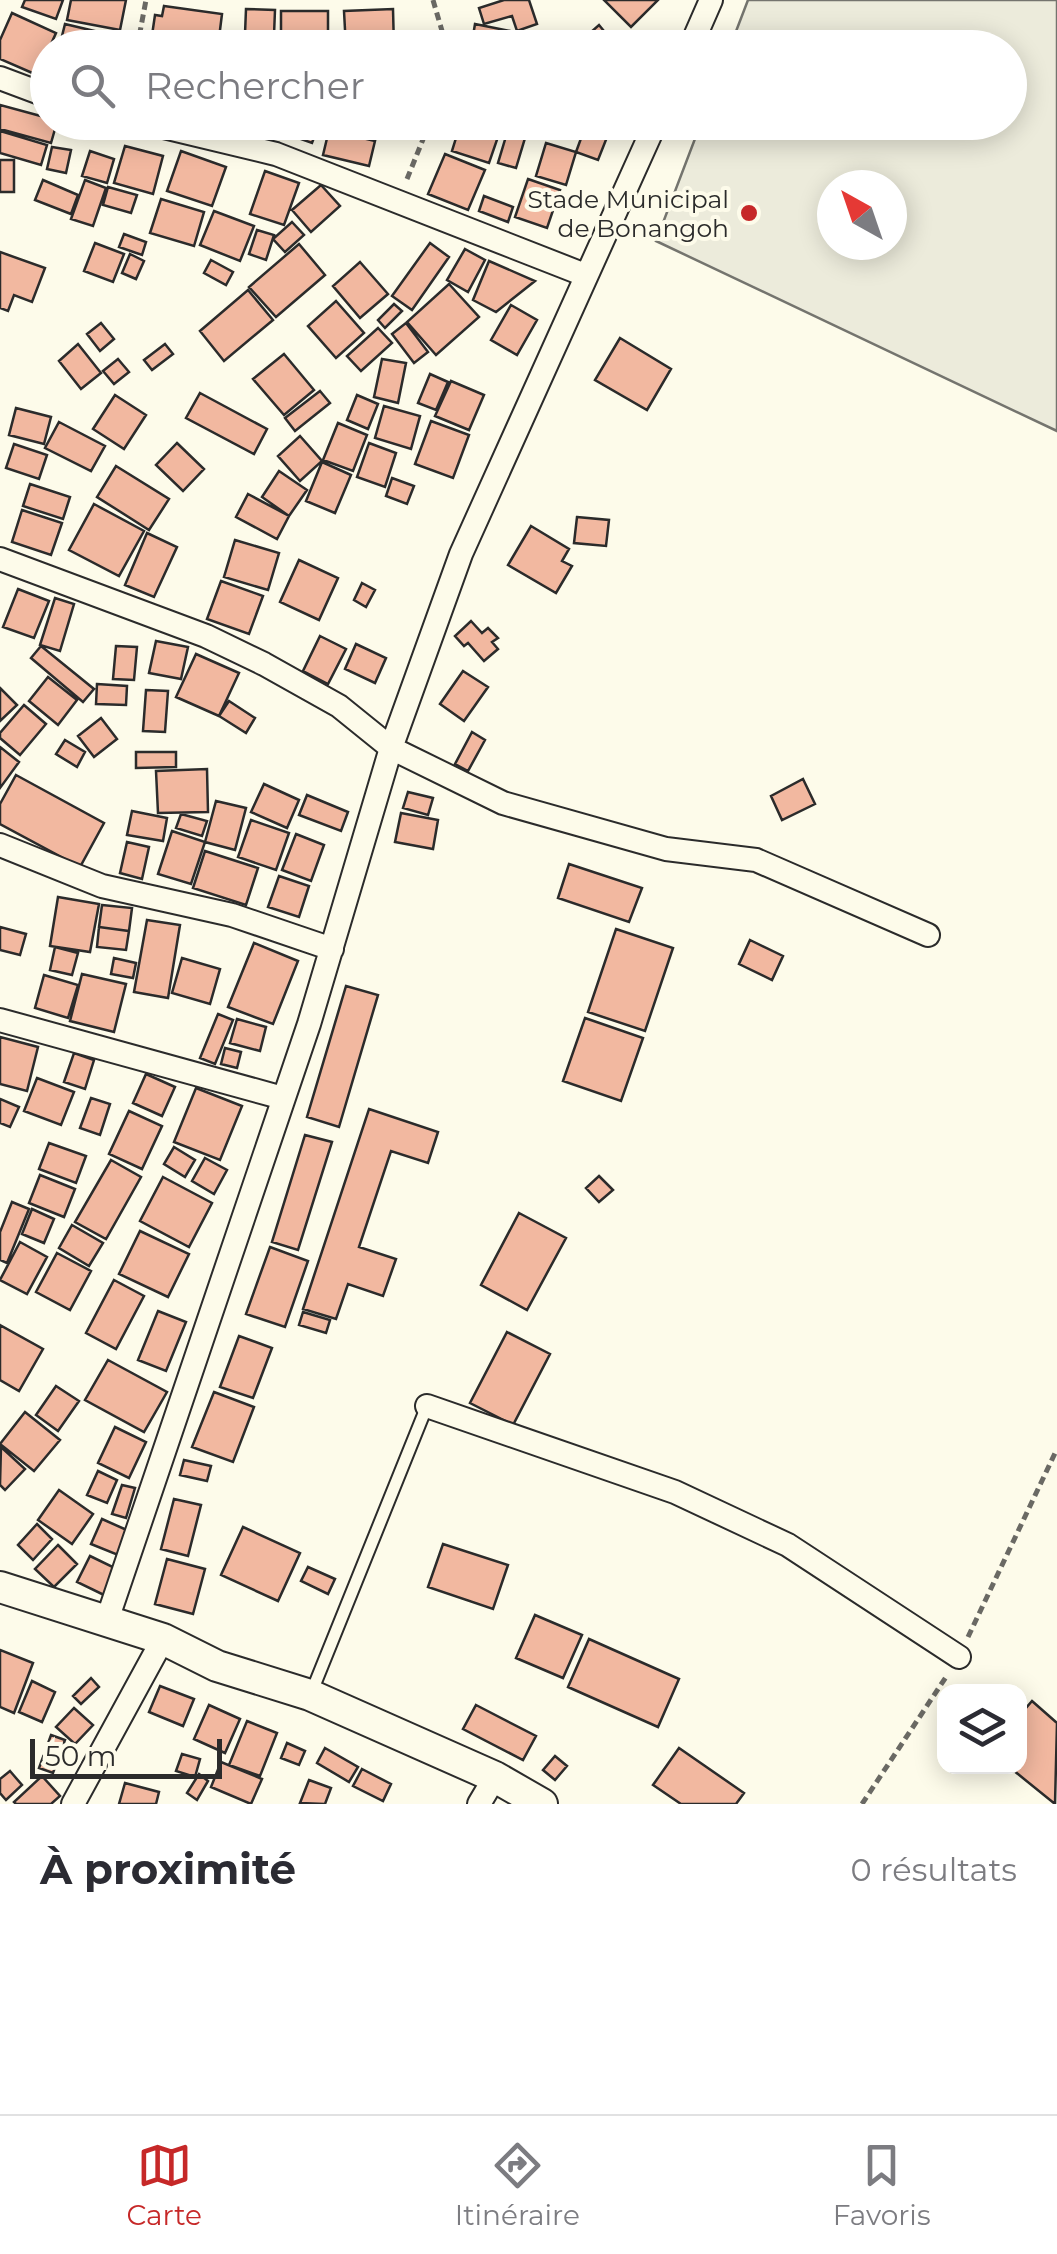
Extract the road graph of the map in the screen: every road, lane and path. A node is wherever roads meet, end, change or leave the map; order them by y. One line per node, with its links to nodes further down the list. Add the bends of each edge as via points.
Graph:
1 (146, 0): 4 (path)
2 (433, 0): 5 (path)
3 (711, 0): 6 (street)
4 (140, 30)
5 (442, 30)
6 (698, 30)
7 (0, 78): 8 (street)
8 (30, 89)
9 (218, 140): 12 (street, via 276,154)
10 (423, 140): 12 (path)
11 (648, 140): 13 (street)
12 (398, 200): 13 (street)
13 (585, 275): 15 (street, via 461,554)
14 (0, 560): 15 (street, via 221,643 339,706)
15 (391, 748): 17 (street, via 504,803 666,849 756,860); 18 (street)
16 (0, 846): 18 (street, via 102,886 232,914)
17 (928, 935)
18 (332, 949): 20 (street)
19 (0, 1020): 20 (street)
20 (283, 1098): 23 (street)
21 (427, 1406): 25 (street, via 676,1492 788,1545); 26 (lane)
22 (0, 1587): 23 (street)
23 (106, 1623): 24 (street)
24 (162, 1639): 26 (street, via 216,1666); 28 (street)
25 (958, 1657)
26 (310, 1695): 27 (street)
27 (494, 1777): 29 (street); 30 (street)
28 (73, 1804)
29 (479, 1804)
30 (542, 1804)

